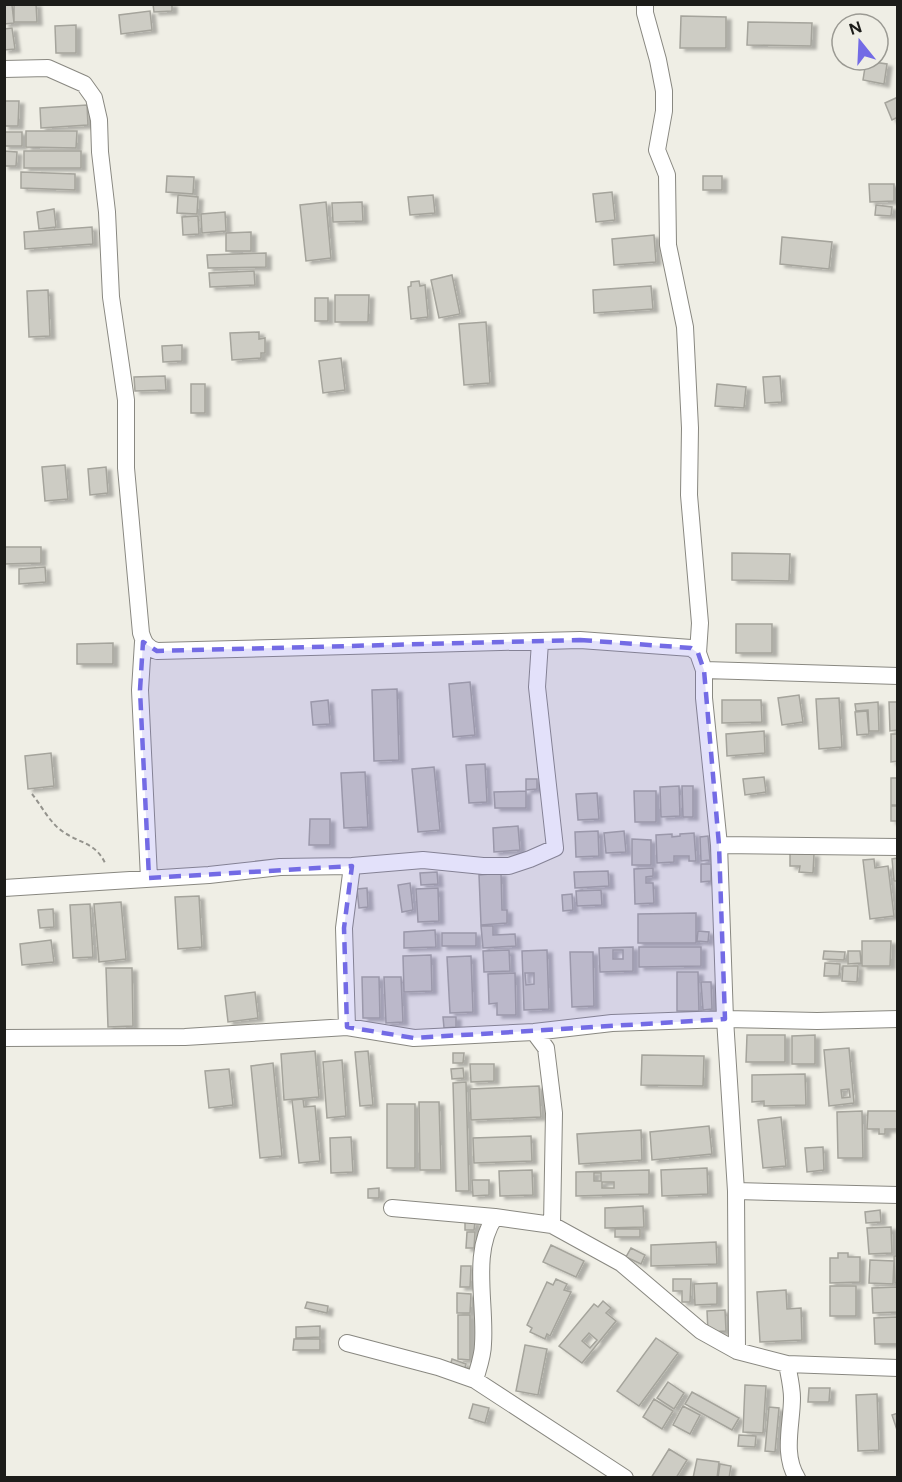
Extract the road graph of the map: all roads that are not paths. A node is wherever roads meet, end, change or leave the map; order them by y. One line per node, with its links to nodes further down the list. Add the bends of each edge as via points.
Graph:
1 (645, 4): 5 (street, via 664,91 657,150 667,175 668,245 685,327 689,495 700,623)
2 (4, 69): 3 (street, via 48,68 84,84 94,98 107,212 111,297 126,400 126,468)
3 (143, 642): 4 (street, via 157,651); 11 (street, via 140,690)
4 (540, 642): 5 (street, via 580,640 691,648); 10 (street, via 537,687 555,848 509,866 423,860)
5 (698, 653): 6 (street)
6 (704, 670): 7 (street); 8 (street)
7 (897, 676)
8 (719, 844): 9 (street); 13 (street)
9 (897, 847)
10 (352, 866): 11 (street, via 280,867); 15 (street, via 344,928)
11 (149, 878): 12 (street)
12 (4, 888)
13 (725, 1019): 14 (street); 16 (street); 20 (street)
14 (897, 1019)
15 (347, 1027): 17 (street, via 414,1038); 18 (street, via 185,1037)
16 (562, 1029): 17 (street); 19 (street)
17 (534, 1032): 19 (street)
18 (4, 1038)
19 (546, 1048): 24 (street, via 554,1113)
20 (736, 1191): 21 (street); 26 (street)
21 (897, 1195)
22 (392, 1208): 23 (street)
23 (495, 1217): 24 (street); 29 (street, via 486,1230 482,1267 483,1346)
24 (552, 1225): 26 (street, via 621,1263 701,1331)
25 (347, 1343): 29 (street)
26 (737, 1351): 27 (street)
27 (787, 1364): 28 (street); 31 (street, via 792,1395 789,1455)
28 (897, 1368)
29 (475, 1380): 30 (street)
30 (625, 1478)
31 (797, 1478)

